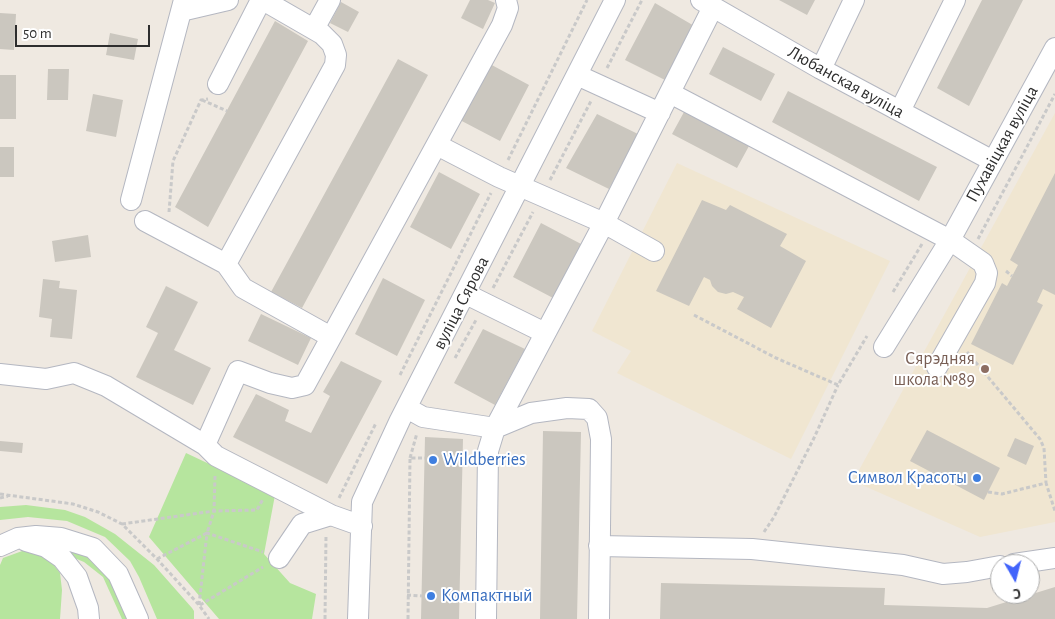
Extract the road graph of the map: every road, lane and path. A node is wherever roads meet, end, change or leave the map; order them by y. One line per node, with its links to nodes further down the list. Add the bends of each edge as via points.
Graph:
1 (228, 0): 11 (street)
2 (262, 0): 12 (street); 17 (street)
3 (330, 0): 12 (street)
4 (506, 0): 24 (street, via 508,8 502,25)
5 (587, 0): 26 (path)
6 (615, 0): 15 (street, вуліца Сярова)
7 (642, 0): 16 (path)
8 (854, 0): 14 (street)
9 (955, 0): 22 (street)
10 (707, 3): 14 (street, Любанская вуліца); 18 (street)
11 (183, 6): 29 (street)
12 (314, 29): 37 (street, via 332,44 335,65)
13 (1055, 48): 25 (street, Пухавіцкая вуліца)
14 (821, 69): 22 (street, Любанская вуліца)
15 (577, 75): 16 (street); 27 (street, вуліца Сярова)
16 (599, 85): 23 (street); 28 (path)
17 (214, 91): 20 (path)
18 (670, 93): 23 (street); 32 (street)
19 (1055, 94): 35 (path)
20 (202, 100): 21 (path); 33 (path, via 173,162)
21 (227, 111)
22 (900, 111): 25 (street, Любанская вуліца)
23 (660, 113): 31 (street)
24 (437, 145): 26 (street); 46 (street)
25 (992, 161): 34 (street, Пухавіцкая вуліца)
26 (499, 177): 27 (street); 52 (path)
27 (520, 187): 28 (street); 40 (street, вуліца Сярова)
28 (541, 197): 31 (street); 42 (path)
29 (132, 200)
30 (145, 221): 33 (street)
31 (604, 223): 36 (street); 45 (street)
32 (931, 230): 34 (street); 41 (path)
33 (167, 233): 37 (street)
34 (950, 240): 48 (street, Пухавіцкая вуліца); 50 (street, via 983,263 987,273 985,283)
35 (977, 240)
36 (654, 251)
37 (226, 264): 46 (street, via 243,288)
38 (1001, 268): 39 (path)
39 (1012, 276)
40 (466, 294): 42 (street); 54 (street, вуліца Сярова)
41 (892, 295)
42 (484, 303): 45 (street); 49 (path)
43 (694, 315): 53 (path, via 776,358)
44 (872, 328): 53 (path)
45 (545, 333): 56 (street)
46 (331, 337): 57 (street, via 305,385 292,388 238,371)
47 (964, 346): 61 (path, via 1040,439 1044,448)
48 (884, 347)
49 (452, 364)
50 (937, 367)
51 (0, 374): 57 (street, via 46,378 74,373 106,386)
52 (399, 376)
53 (838, 385): 75 (path, via 774,517)
54 (415, 412): 56 (street); 58 (path, via 418,428); 70 (street, вуліца Сярова, via 362,502)
55 (378, 419): 68 (path)
56 (495, 428): 74 (street, via 531,414 589,408 597,418 601,439); 90 (street, via 488,451)
57 (210, 450): 60 (street); 66 (path)
58 (410, 458): 59 (path); 81 (path)
59 (425, 458)
60 (271, 483): 66 (path, via 258,510); 68 (street)
61 (1046, 484): 62 (path, via 1002,494); 67 (path)
62 (988, 492)
63 (0, 494): 64 (path)
64 (11, 495): 65 (path); 69 (path, via 73,504)
65 (0, 498)
66 (214, 511): 69 (path); 71 (path)
67 (1055, 511)
68 (331, 515): 70 (street); 76 (street, via 302,524); 87 (path, via 326,535)
69 (122, 524): 78 (path)
70 (362, 526): 88 (street, вуліца Сярова)
71 (207, 533): 76 (path); 78 (path); 83 (path)
72 (18, 538): 73 (street); 84 (street, via 46,547 62,558 77,577); 85 (street, via 61,538 92,548 118,574)
73 (0, 546)
74 (599, 546): 75 (street); 91 (street)
75 (752, 549): 80 (street, via 903,565 943,574)
76 (279, 558): 83 (path)
77 (1055, 558): 79 (street)
78 (157, 559): 83 (path)
79 (1040, 560)
80 (990, 568)
81 (408, 595): 82 (path); 89 (path)
82 (422, 596)
83 (199, 605): 86 (path)
84 (90, 619)
85 (138, 619)
86 (209, 619)
87 (325, 619)
88 (358, 619)
89 (408, 619)
90 (486, 619)
91 (599, 619)

